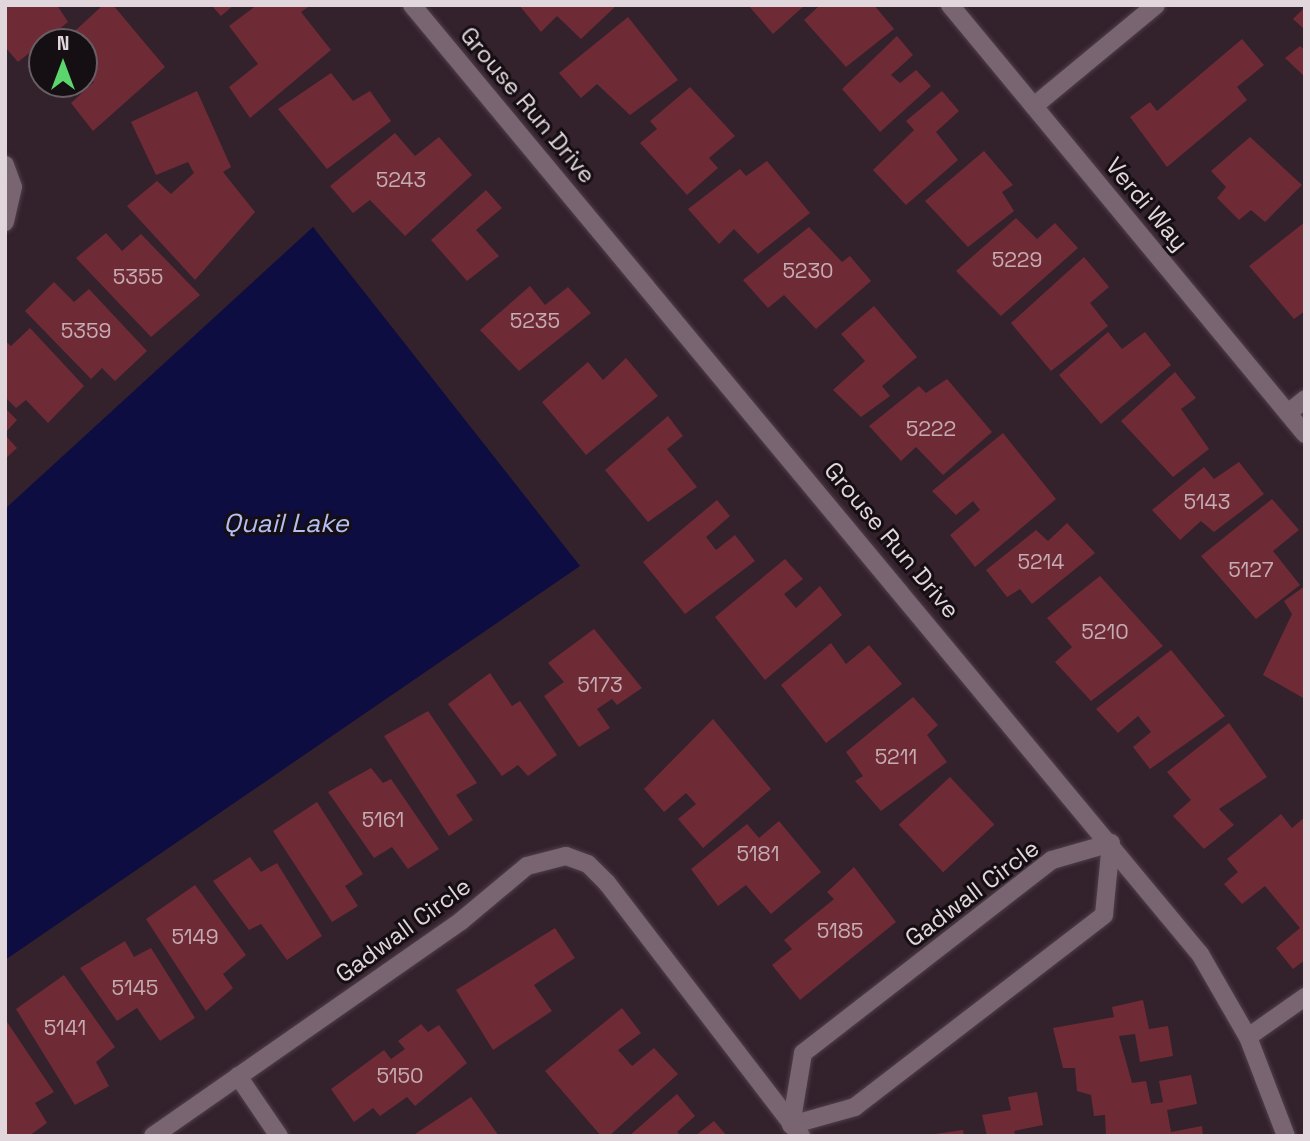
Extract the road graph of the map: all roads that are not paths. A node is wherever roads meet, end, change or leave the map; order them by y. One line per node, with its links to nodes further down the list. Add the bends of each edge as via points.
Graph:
1 (412, 5): 10 (street, Grouse Run Drive)
2 (950, 5): 4 (street, Verdi Way)
3 (1156, 5): 4 (street)
4 (1034, 106): 8 (street, Verdi Way)
5 (5, 165): 6 (street, via 13,187)
6 (5, 222)
7 (1305, 400): 8 (street)
8 (1288, 413): 9 (street, Verdi Way)
9 (1305, 434)
10 (1111, 843): 12 (street, Grouse Run Drive, via 1200,954); 14 (street, via 1104,915 855,1107); 14 (street, Gadwall Circle, via 1052,860 803,1053)
11 (1305, 997): 12 (street)
12 (1248, 1037): 17 (street, Grouse Run Drive)
13 (238, 1076): 14 (street, Gadwall Circle, via 461,921 527,866 566,856 588,864 607,883); 15 (street, Gadwall Circle); 16 (street)
14 (796, 1131)
15 (153, 1136)
16 (279, 1136)
17 (1286, 1136)

